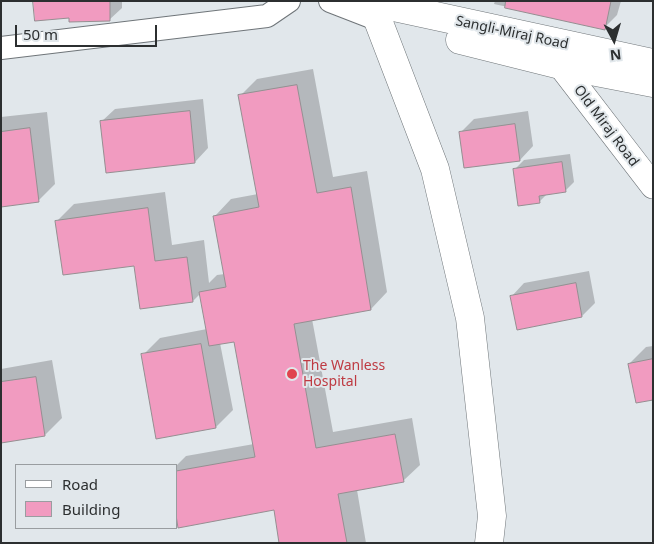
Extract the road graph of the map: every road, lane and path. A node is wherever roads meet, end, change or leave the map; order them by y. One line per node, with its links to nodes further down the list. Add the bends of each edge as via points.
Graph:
1 (289, 1): 4 (street, via 267,16)
2 (330, 1): 3 (street)
3 (374, 8): 5 (highway, Sangli-Miraj Road); 6 (highway, Sangli-Miraj Road); 9 (highway, via 435,168 470,318 492,516)
4 (1, 48)
5 (653, 63)
6 (560, 65): 7 (highway, Sangli-Miraj Road); 8 (main road, Old Miraj Road)
7 (653, 83)
8 (653, 186)
9 (489, 543)

